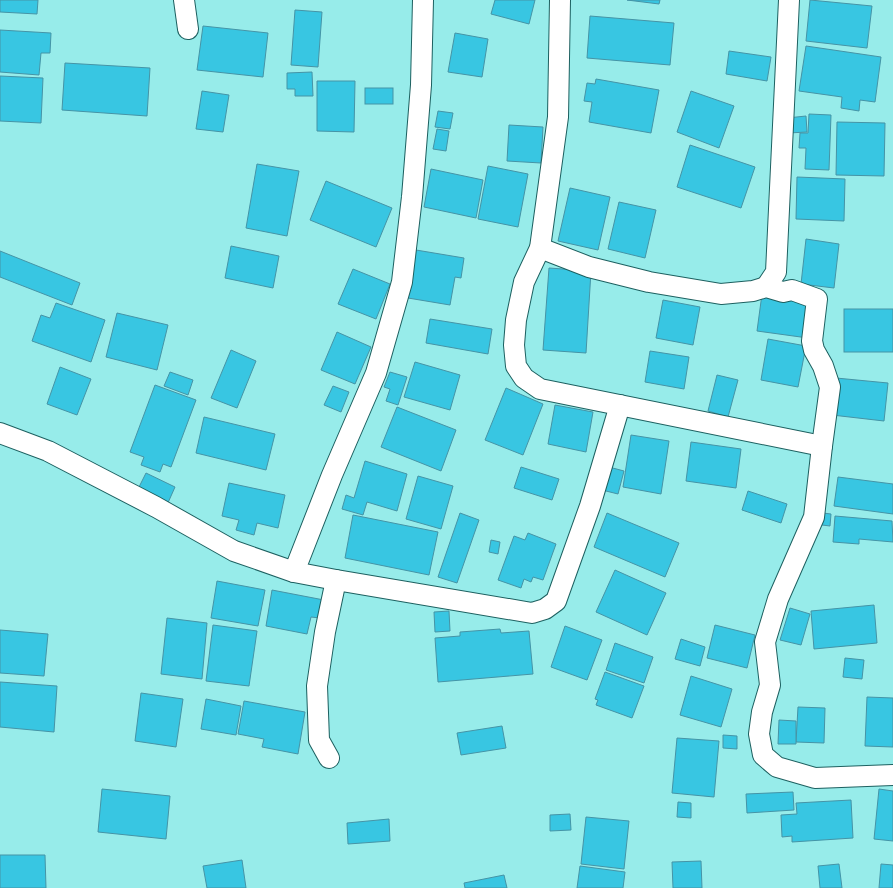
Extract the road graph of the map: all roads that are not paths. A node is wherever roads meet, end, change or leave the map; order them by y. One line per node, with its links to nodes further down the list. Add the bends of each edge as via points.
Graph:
1 (184, 0): 5 (street)
2 (423, 0): 11 (street, via 421,85 402,282 376,373)
3 (560, 0): 6 (street, via 558,117)
4 (789, 0): 7 (street, via 776,272)
5 (188, 29)
6 (540, 248): 7 (street, via 589,267 721,294); 8 (street, via 524,282 516,320 516,366 524,378 540,389)
7 (766, 287): 10 (street, via 783,292 792,290 817,299 812,341 830,387)
8 (620, 405): 10 (street); 12 (street, via 590,506 556,601 545,609 532,613)
9 (0, 433): 11 (street, via 48,452 234,551)
10 (822, 446): 14 (street, via 814,517 778,599 765,642 770,685 759,734 763,756 777,766 815,778)
11 (294, 572): 12 (street)
12 (336, 580): 13 (street, via 317,686 319,740)
13 (329, 758)
14 (893, 775)

